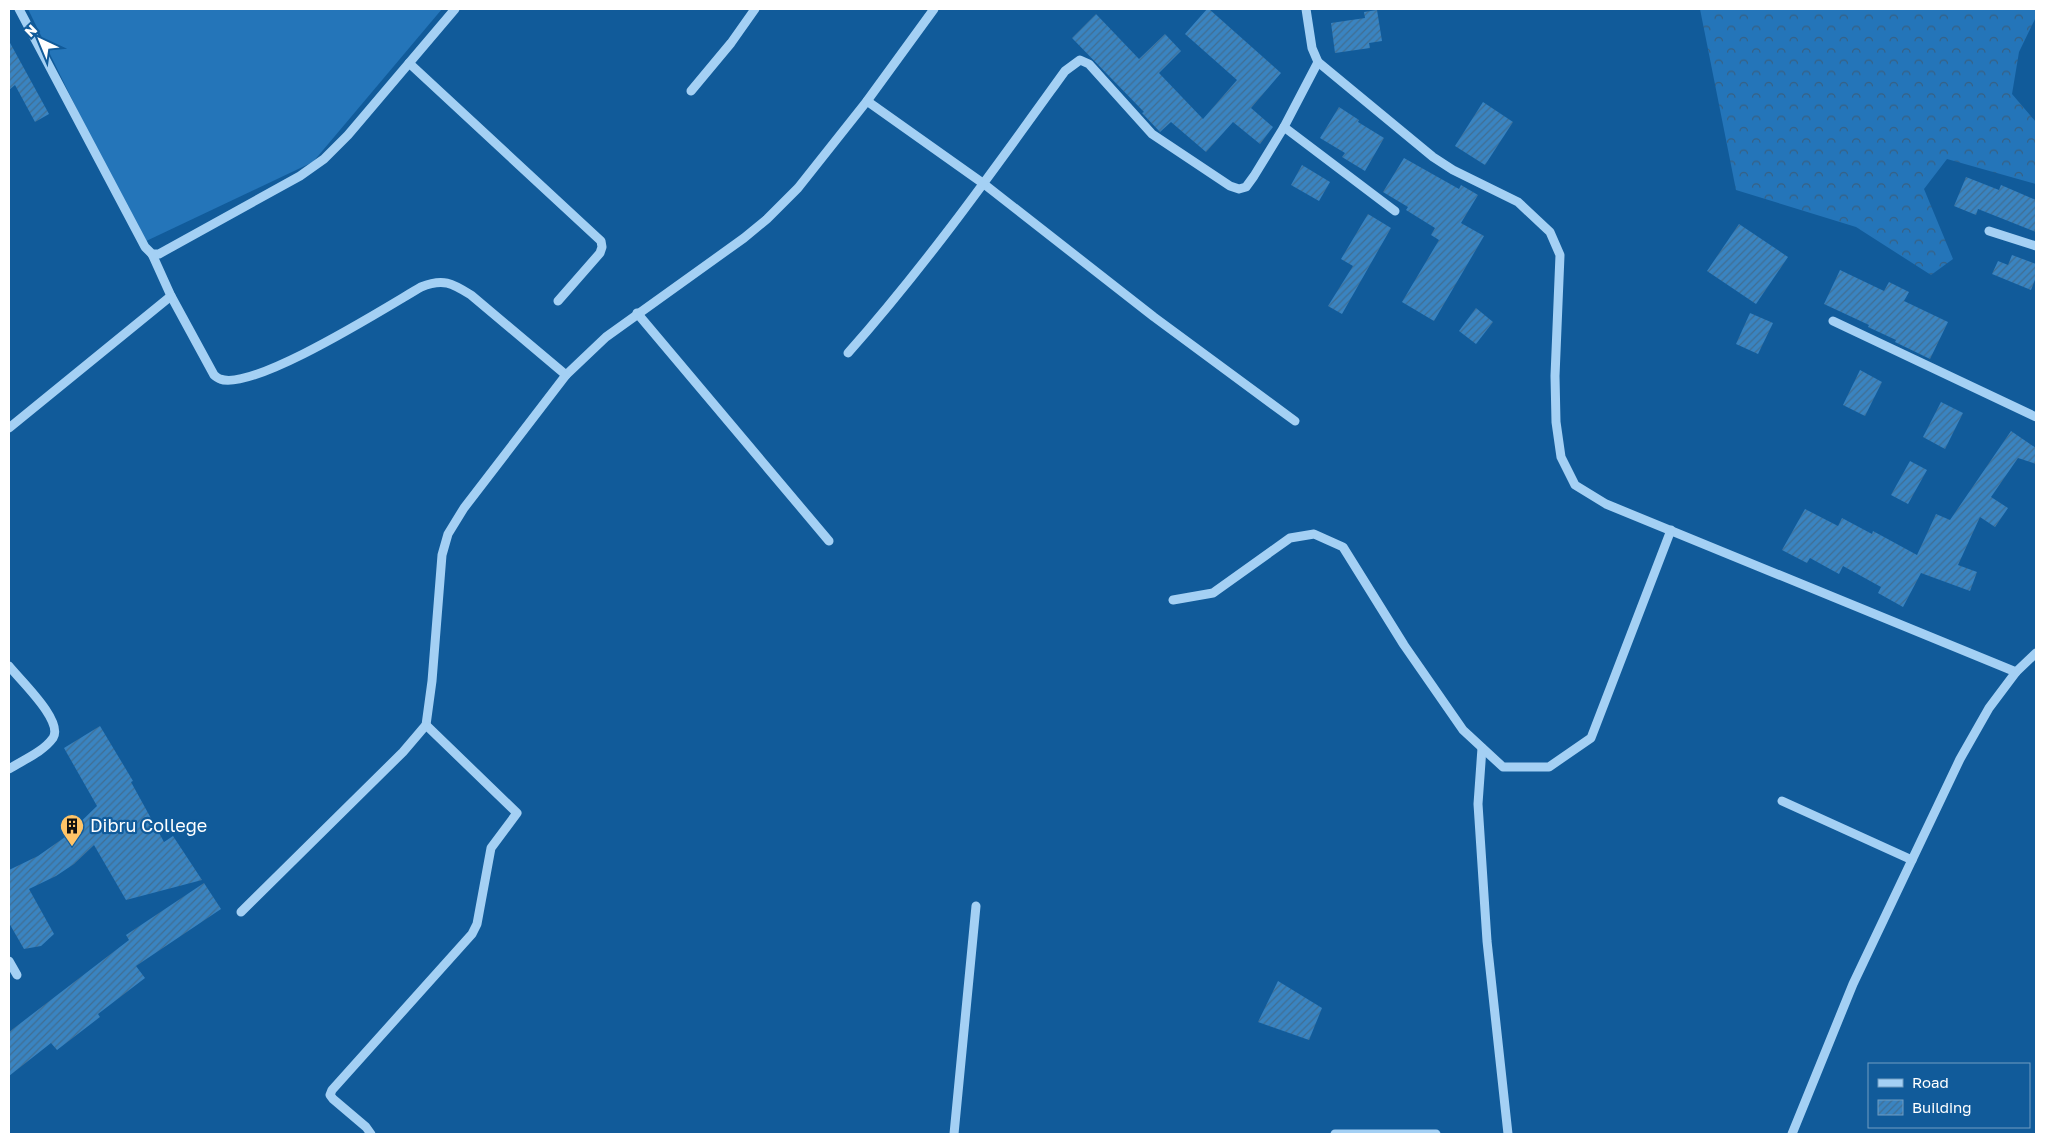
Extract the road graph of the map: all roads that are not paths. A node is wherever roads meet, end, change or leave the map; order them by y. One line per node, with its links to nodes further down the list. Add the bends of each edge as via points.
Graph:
1 (19, 9): 15 (street, via 145,247)
2 (455, 9): 7 (street)
3 (755, 9): 8 (street)
4 (934, 9): 9 (street)
5 (1306, 9): 6 (street, via 1312,48)
6 (1318, 62): 10 (street); 25 (street, via 1433,157 1518,202 1550,232 1560,254 1555,376 1561,458 1575,485 1606,504)
7 (409, 63): 15 (street, via 324,159 300,176 159,254); 17 (street, via 601,242 600,253)
8 (691, 91)
9 (867, 101): 11 (street); 18 (street, via 798,188 767,219)
10 (1284, 127): 11 (street, via 1254,176 1246,187 1239,189 1152,134 1089,64 1080,60 1065,70); 12 (street)
11 (984, 184): 20 (street, via 896,299); 23 (street, via 1154,317)
12 (1395, 211)
13 (1989, 231): 14 (street)
14 (2036, 246)
15 (152, 254): 16 (street)
16 (171, 296): 21 (street, via 214,375 220,379 228,380 275,368 433,282 446,282 472,295); 24 (street)
17 (558, 301)
18 (636, 313): 21 (street); 26 (street)
19 (1833, 321): 22 (street)
20 (848, 353)
21 (566, 375): 31 (street, via 464,508 448,534 439,574)
22 (2036, 417)
23 (1295, 421)
24 (9, 428)
25 (1671, 530): 30 (street); 32 (street, via 1591,738 1549,767 1503,767)
26 (830, 541)
27 (1173, 600): 32 (street, via 1213,594 1290,538 1314,534 1344,547 1404,645 1463,730)
28 (2036, 653): 30 (street)
29 (9, 666): 33 (street, via 50,714 55,726 54,736 45,747)
30 (2016, 672): 35 (street, via 1973,736)
31 (426, 726): 37 (street); 40 (street, via 517,813 491,848 477,924 472,934 332,1090 330,1095 333,1099)
32 (1482, 748): 44 (street, via 1479,824 1487,941)
33 (9, 769)
34 (1782, 801): 35 (street)
35 (1912, 860): 45 (street, via 1853,984)
36 (976, 906): 41 (street)
37 (242, 912)
38 (9, 961): 39 (street)
39 (17, 975)
40 (371, 1134)
41 (954, 1134)
42 (1335, 1134): 43 (street)
43 (1436, 1134)
44 (1508, 1134)
45 (1792, 1134)

